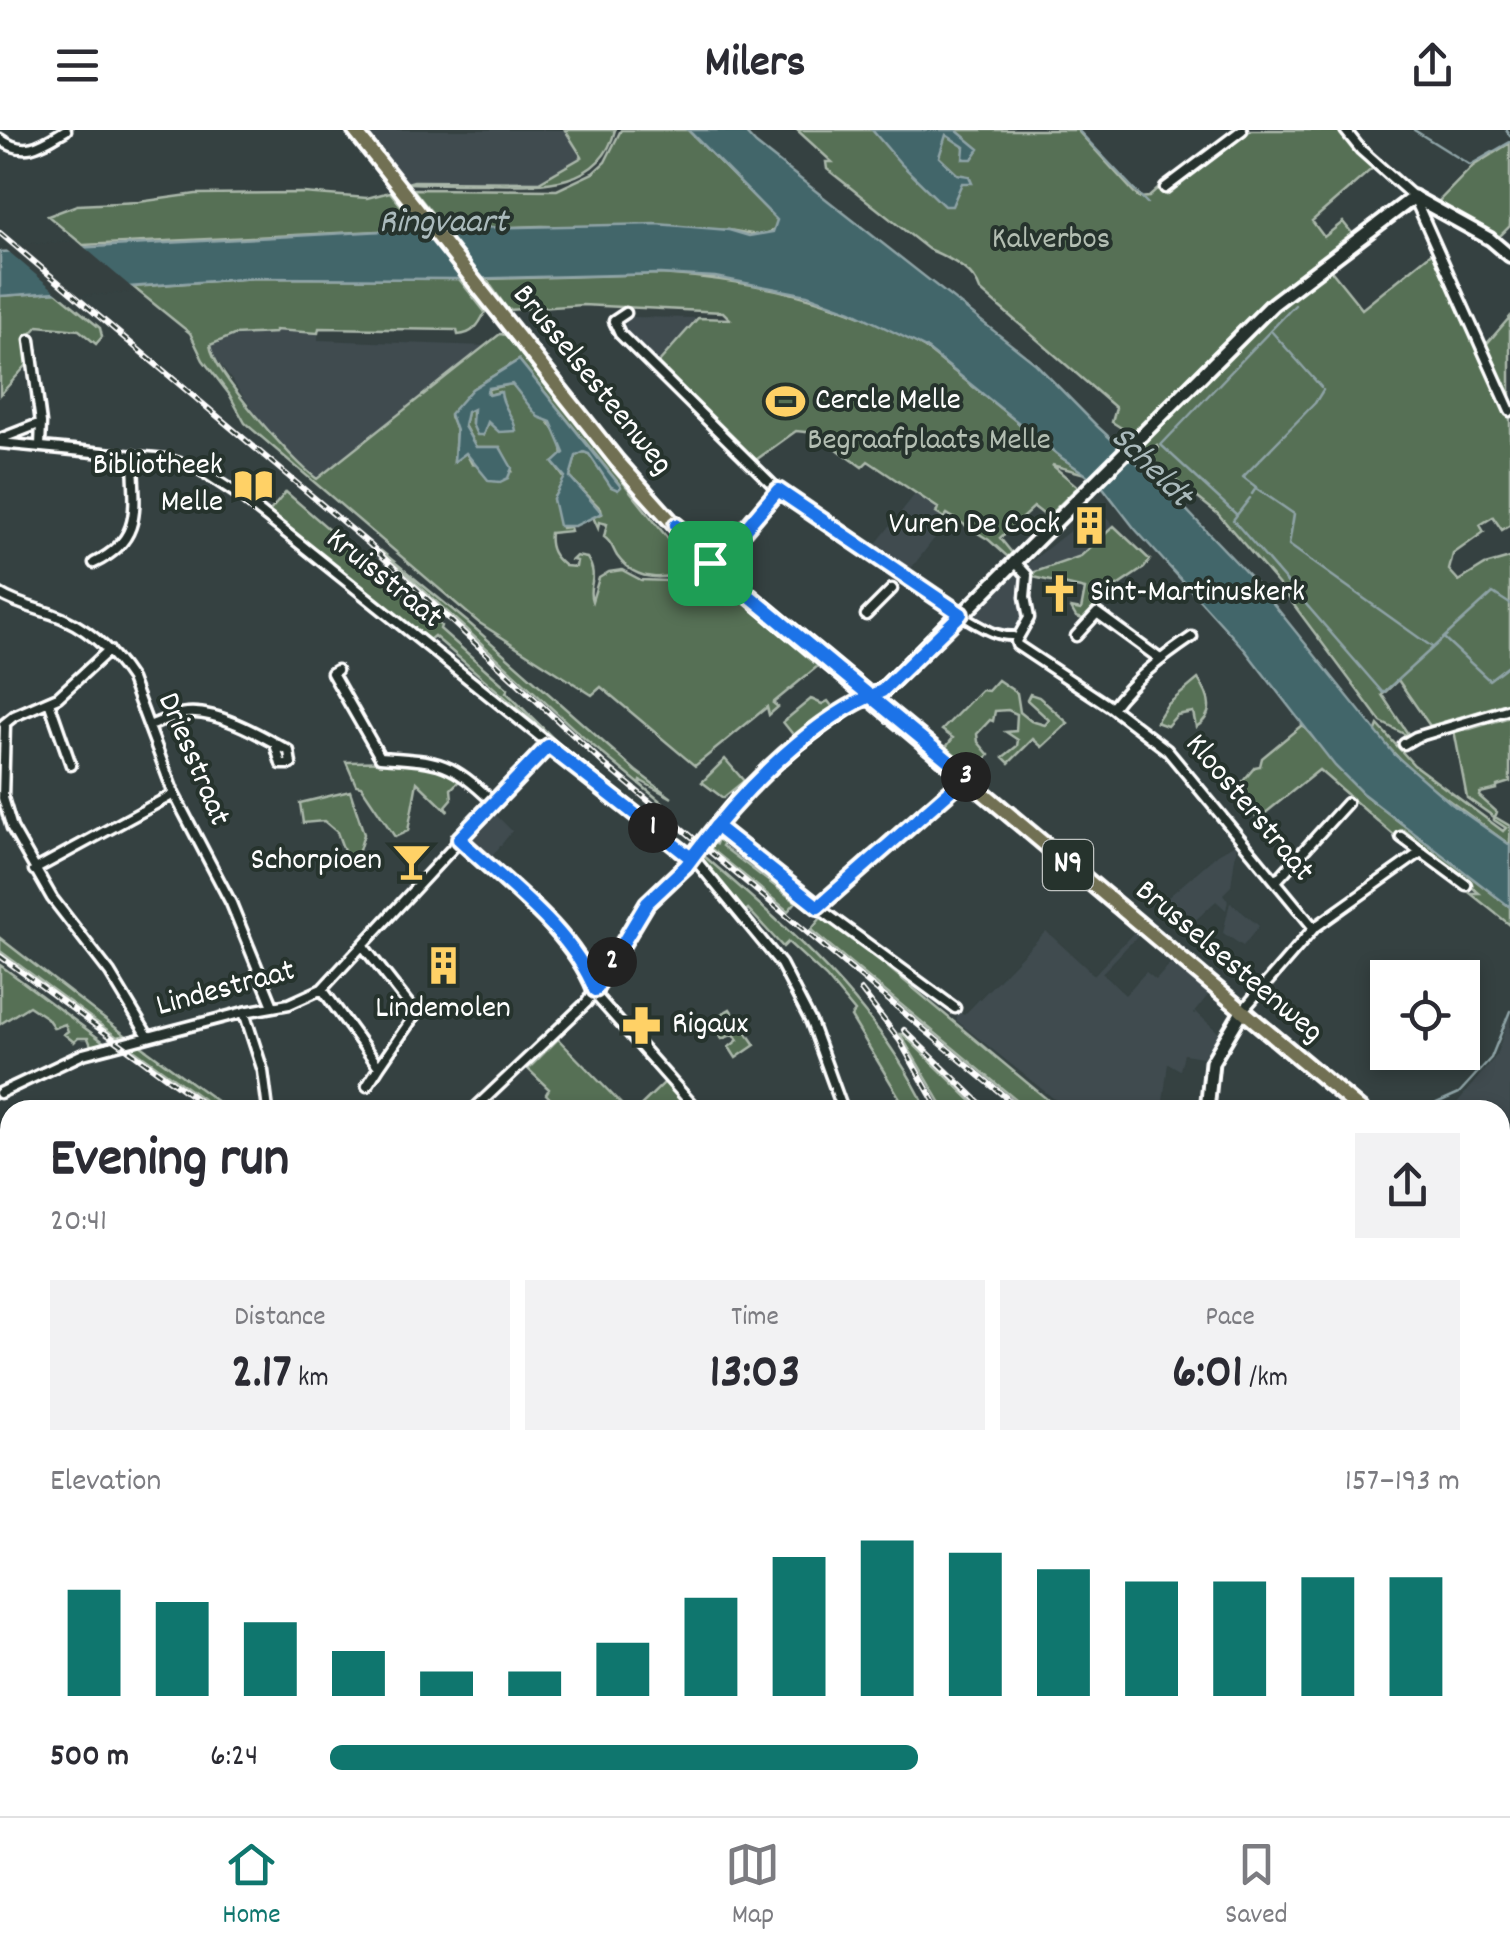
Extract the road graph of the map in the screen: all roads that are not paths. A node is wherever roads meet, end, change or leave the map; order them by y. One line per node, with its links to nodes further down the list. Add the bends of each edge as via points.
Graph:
1 (66, 130): 5 (street, via 31,149)
2 (354, 130): 17 (main road, Brusselsesteenweg / N9)
3 (1242, 130): 6 (street)
4 (1345, 130): 7 (street)
5 (0, 138)
6 (1165, 188)
7 (1414, 196): 8 (street); 11 (street); 20 (main road, via 1273,304)
8 (1510, 256)
9 (626, 313): 16 (street, via 614,321 620,334)
10 (30, 340): 12 (street)
11 (1510, 411)
12 (41, 422): 13 (street); 14 (street)
13 (0, 441): 14 (street, Kruisstraat)
14 (40, 446): 15 (street, Kruisstraat)
15 (133, 455): 19 (street, via 133,526 126,542); 39 (street, Kruisstraat, via 199,469 238,495)
16 (778, 490): 18 (street); 24 (street, via 902,578)
17 (676, 525): 18 (main road, Brusselsesteenweg / N9); 21 (main road, Brusselsesteenweg / N9)
18 (718, 561): 21 (main road, Brusselsesteenweg / N9)
19 (94, 563)
20 (1018, 565): 24 (main road); 34 (street, Kloosterstraat, via 1027,575 1028,618 1017,645)
21 (739, 587): 32 (main road, Brusselsesteenweg / N9)
22 (892, 589): 25 (street)
23 (0, 594): 29 (street, Driesstraat, via 64,618)
24 (966, 612): 26 (street, via 966,618); 32 (main road)
25 (866, 615)
26 (1013, 636)
27 (1076, 636): 30 (street, via 1097,614)
28 (1192, 637): 30 (street)
29 (108, 650): 33 (street); 37 (street, Driesstraat, via 131,680)
30 (1160, 659): 34 (street)
31 (336, 670): 44 (street, via 380,757 420,758 457,771)
32 (870, 696): 42 (main road, Brusselsesteenweg / N9); 46 (street, via 799,744)
33 (49, 702): 36 (street); 41 (street)
34 (1112, 708): 52 (street, Kloosterstraat, via 1188,771)
35 (1510, 709): 38 (street)
36 (2, 725): 51 (street, via 4,806)
37 (149, 726): 40 (street, via 192,712 250,728); 43 (street, Driesstraat)
38 (1408, 741)
39 (548, 746): 44 (street, Lindestraat); 50 (street, Kruisstraat)
40 (276, 747)
41 (70, 764)
42 (967, 776): 54 (street); 61 (main road, Brusselsesteenweg / N9)
43 (174, 794): 51 (street); 59 (street, Driesstraat)
44 (493, 802): 48 (street, Lindestraat)
45 (1347, 803): 52 (street)
46 (716, 826): 50 (street); 54 (street)
47 (1401, 837): 49 (street)
48 (459, 839): 56 (street, Lindestraat); 58 (street, via 546,918)
49 (1421, 852): 53 (street); 55 (street)
50 (691, 858): 58 (street, via 647,903); 70 (street, Kruisstraat, via 781,964)
51 (34, 870): 63 (street)
52 (1277, 880): 55 (street, Kloosterstraat)
53 (1466, 886)
54 (818, 907): 60 (street)
55 (1314, 928): 61 (street)
56 (363, 946): 57 (street, Lindestraat); 64 (street, via 414,1011)
57 (322, 989): 59 (street, Lindestraat); 64 (street)
58 (595, 990): 68 (street); 69 (street)
59 (274, 1006): 62 (street, Lindestraat)
60 (955, 1008)
61 (1243, 1010): 71 (main road, via 1212,1062); 72 (main road, Brusselsesteenweg / N9)
62 (244, 1012): 63 (street, Lindestraat); 67 (street)
63 (148, 1036): 66 (street, Lindestraat, via 83,1054)
64 (379, 1067): 65 (street)
65 (367, 1086)
66 (0, 1094)
67 (267, 1100)
68 (484, 1100)
69 (688, 1100)
70 (840, 1100)
71 (1208, 1100)
72 (1349, 1100)

